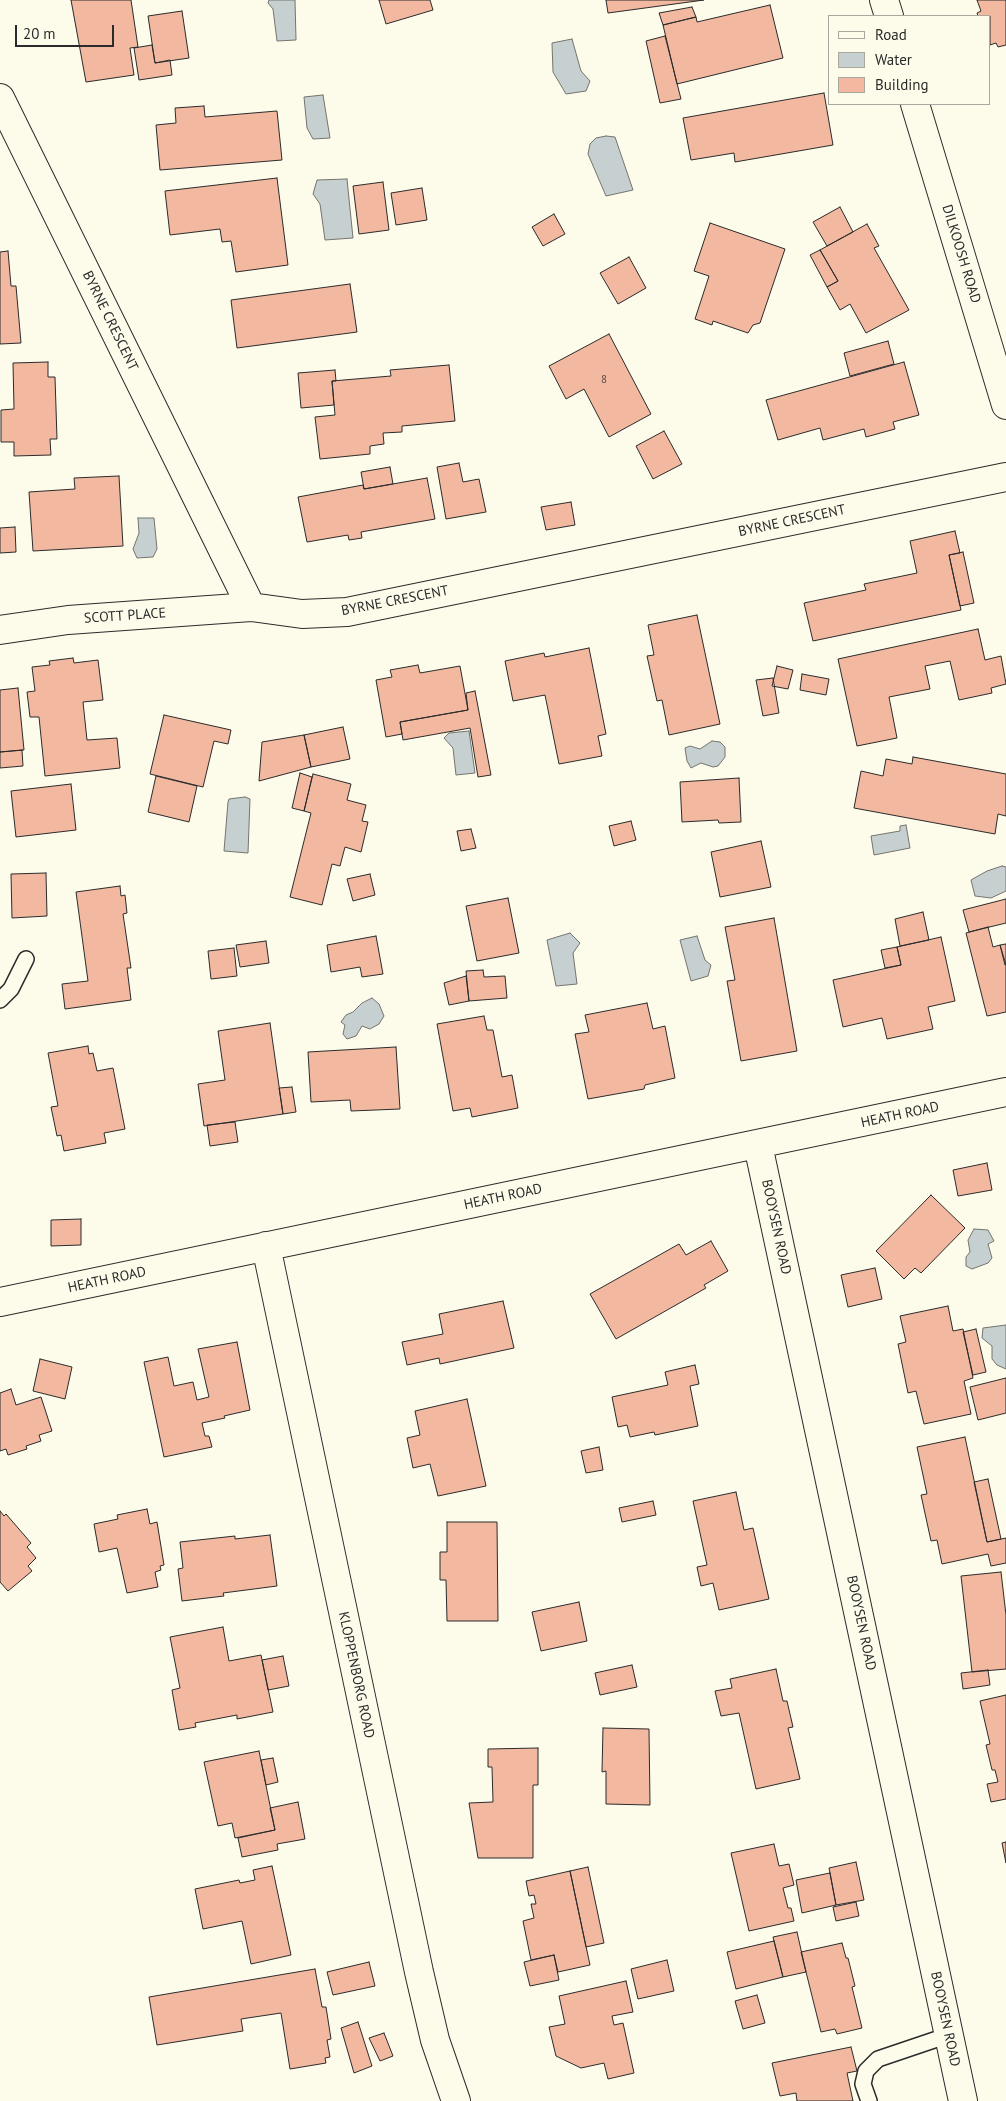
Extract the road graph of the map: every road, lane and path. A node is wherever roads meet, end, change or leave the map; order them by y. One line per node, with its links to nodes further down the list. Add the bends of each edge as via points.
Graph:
1 (884, 0): 2 (street)
2 (889, 15)
3 (0, 98): 7 (street, BYRNE CRESCENT)
4 (915, 105): 5 (street, DILKOOSH ROAD)
5 (1006, 405)
6 (1006, 477): 7 (street, BYRNE CRESCENT, via 346,612 302,614)
7 (251, 607): 8 (street, SCOTT PLACE, via 68,620)
8 (0, 630)
9 (26, 958): 10 (lane, via 11,989)
10 (0, 1000)
11 (1006, 1092): 12 (street, HEATH ROAD)
12 (758, 1145): 13 (street, HEATH ROAD); 15 (street, BOOYSEN ROAD)
13 (266, 1246): 14 (street, HEATH ROAD); 16 (street, KLOPPENBORG ROAD, via 423,1989 435,2040)
14 (0, 1302)
15 (949, 2035): 17 (lane, via 878,2059 866,2071 863,2084); 18 (street, BOOYSEN ROAD)
16 (456, 2101)
17 (869, 2101)
18 (963, 2101)

